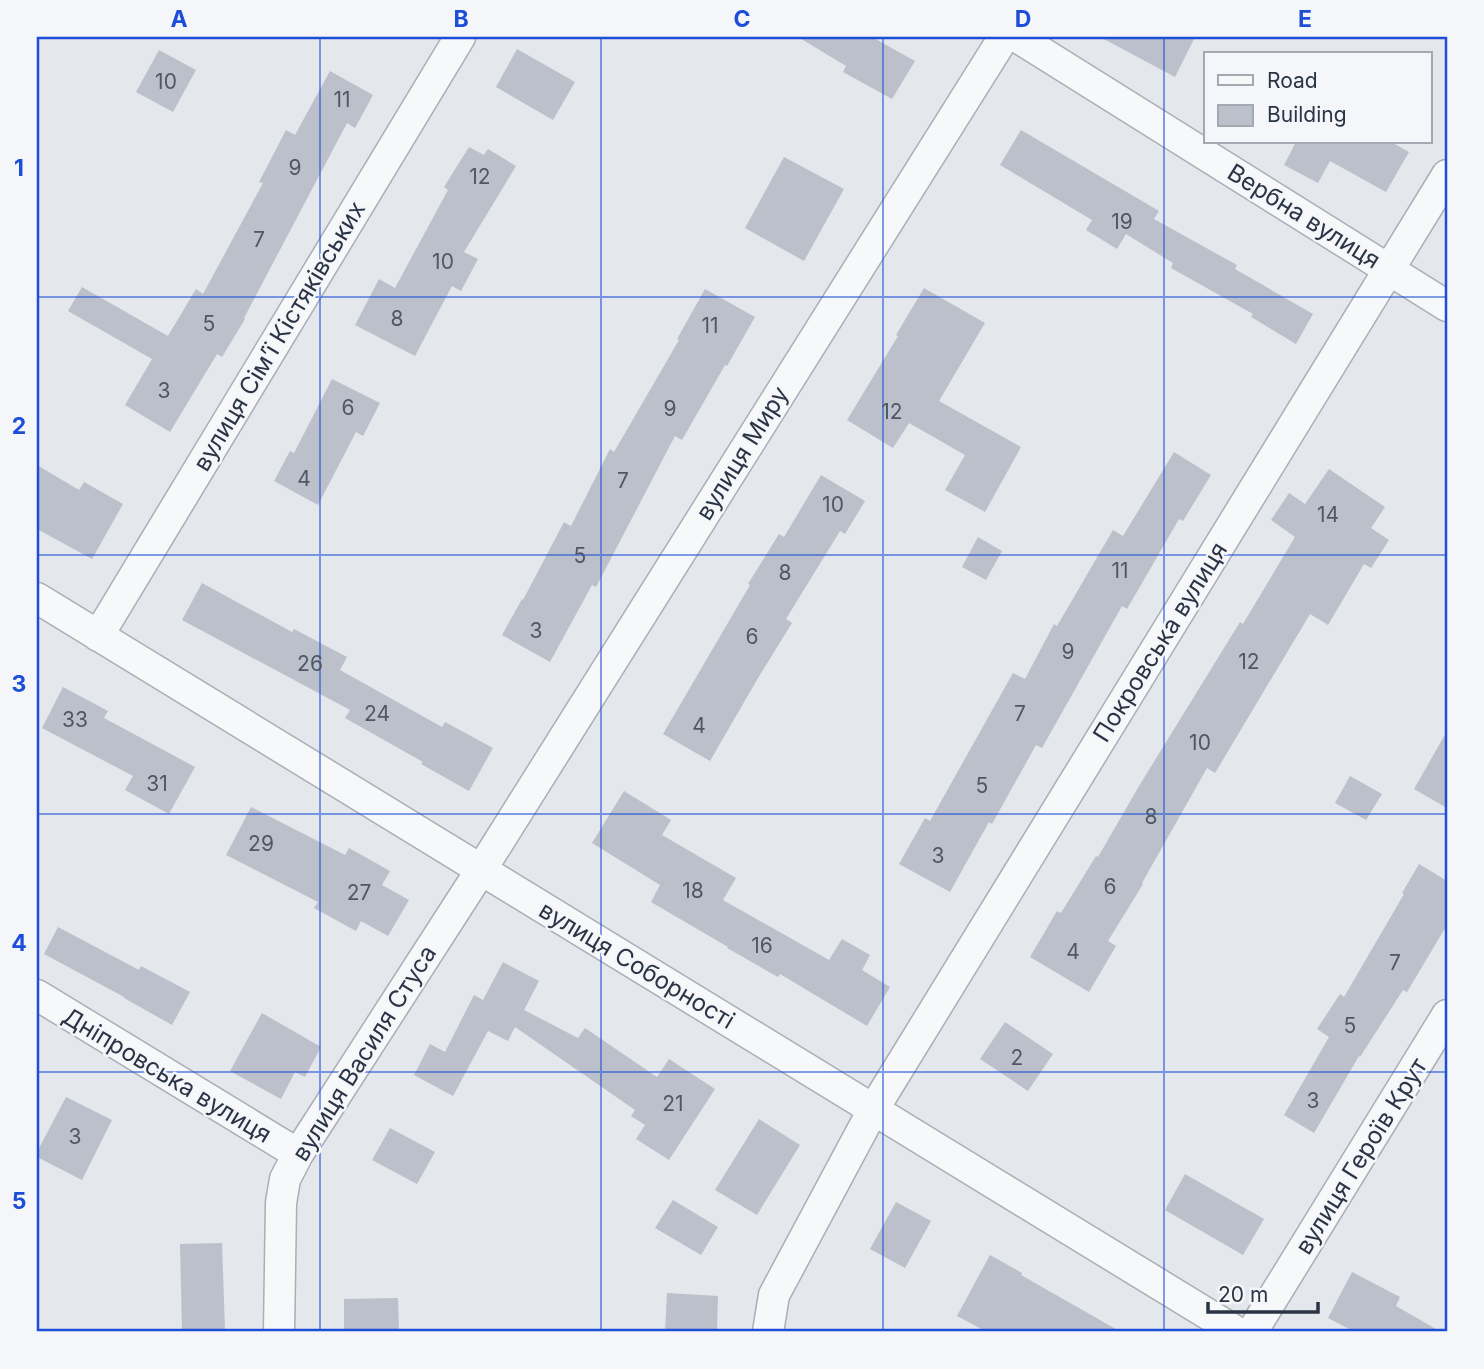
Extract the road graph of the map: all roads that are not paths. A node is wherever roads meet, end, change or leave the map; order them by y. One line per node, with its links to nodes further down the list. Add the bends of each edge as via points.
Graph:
1 (460, 37): 8 (street, вулиця Сімʼї Кістяківських)
2 (1004, 37): 9 (street, вулиця Миру)
3 (1017, 37): 5 (street, Вербна вулиця)
4 (1447, 175): 5 (street, Покровська вулиця)
5 (1389, 270): 6 (street, Вербна вулиця); 12 (street, Покровська вулиця)
6 (1447, 306)
7 (37, 597): 8 (street, вулиця Соборності)
8 (98, 636): 9 (street, вулиця Соборності)
9 (481, 870): 12 (street, вулиця Соборності); 13 (street, вулиця Василя Стуса)
10 (37, 995): 13 (street, Дніпровська вулиця)
11 (1447, 1015): 17 (street, вулиця Героїв Крут)
12 (873, 1110): 15 (street, Покровська вулиця, via 774,1295); 16 (street, вулиця Соборності)
13 (298, 1154): 14 (street, вулиця Василя Стуса, via 285,1179 281,1203)
14 (279, 1332)
15 (768, 1332)
16 (1237, 1332)
17 (1252, 1332)

